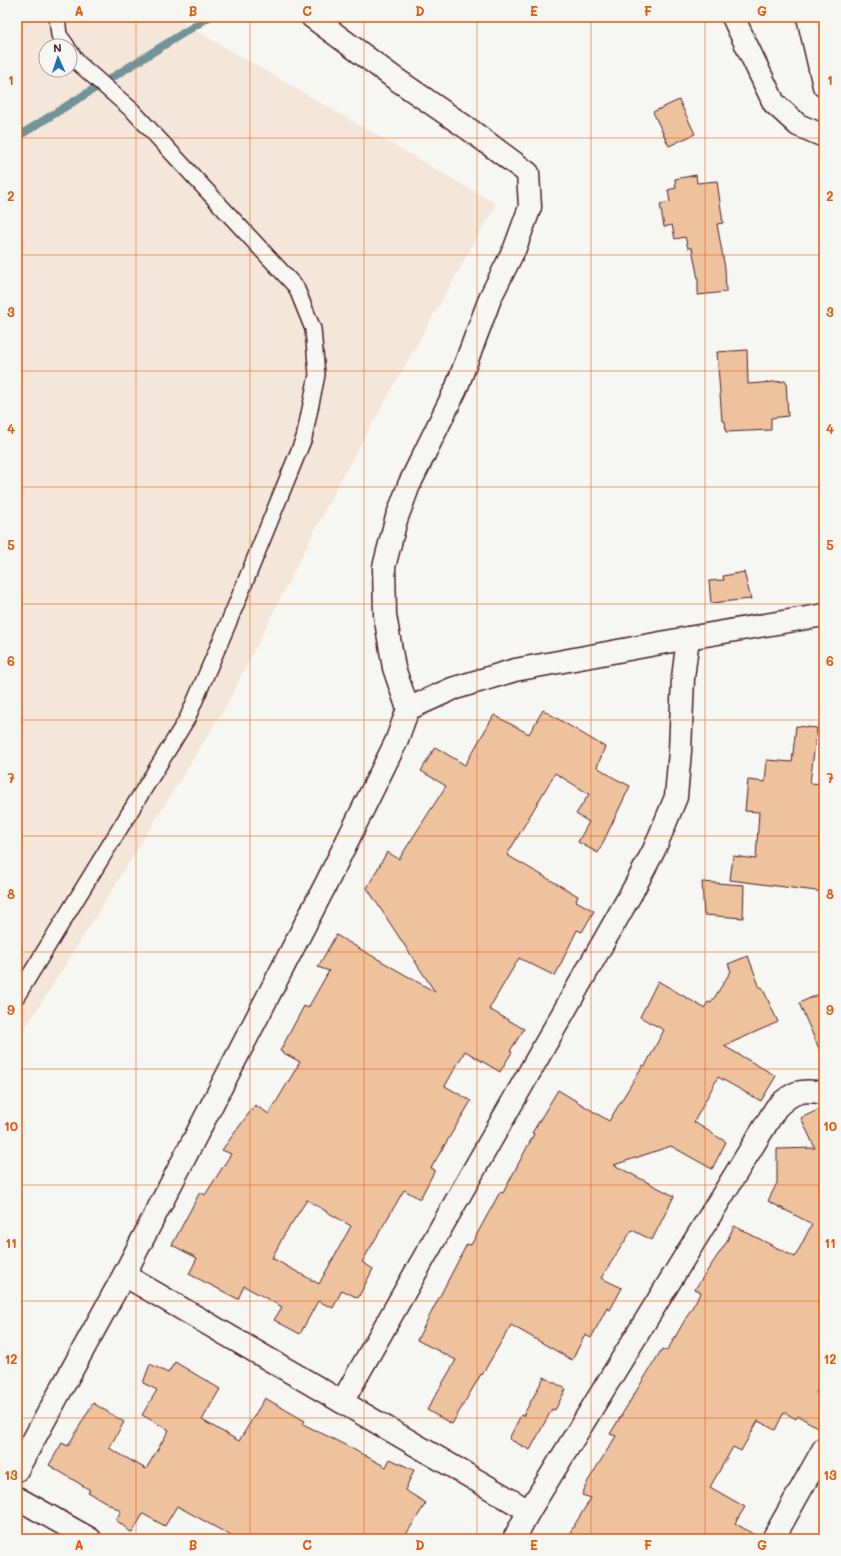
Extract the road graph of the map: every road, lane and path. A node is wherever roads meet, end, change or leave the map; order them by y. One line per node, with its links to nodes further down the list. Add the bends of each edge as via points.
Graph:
1 (57, 17): 5 (lane)
2 (312, 17): 11 (street, via 528,173 530,207 523,228 491,296 456,389 409,485 396,520 384,566 385,615 394,668)
3 (733, 17): 8 (street, via 774,103 798,125)
4 (808, 17): 7 (street)
5 (61, 38)
6 (78, 61): 12 (lane, via 133,111 296,287 313,329 317,375 304,438 187,719)
7 (824, 86)
8 (824, 136)
9 (824, 614): 10 (street)
10 (688, 638): 11 (street, via 515,670 452,689); 15 (street, via 676,797 654,850)
11 (408, 709): 14 (street, via 396,742 326,884)
12 (17, 996)
13 (824, 1093): 19 (street, via 802,1090 786,1098 776,1108)
14 (124, 1274): 15 (street); 17 (street)
15 (342, 1402): 19 (street)
16 (824, 1448): 22 (street)
17 (17, 1470)
18 (17, 1498): 20 (street)
19 (529, 1511): 21 (street)
20 (90, 1539)
21 (514, 1539)
22 (773, 1539)

